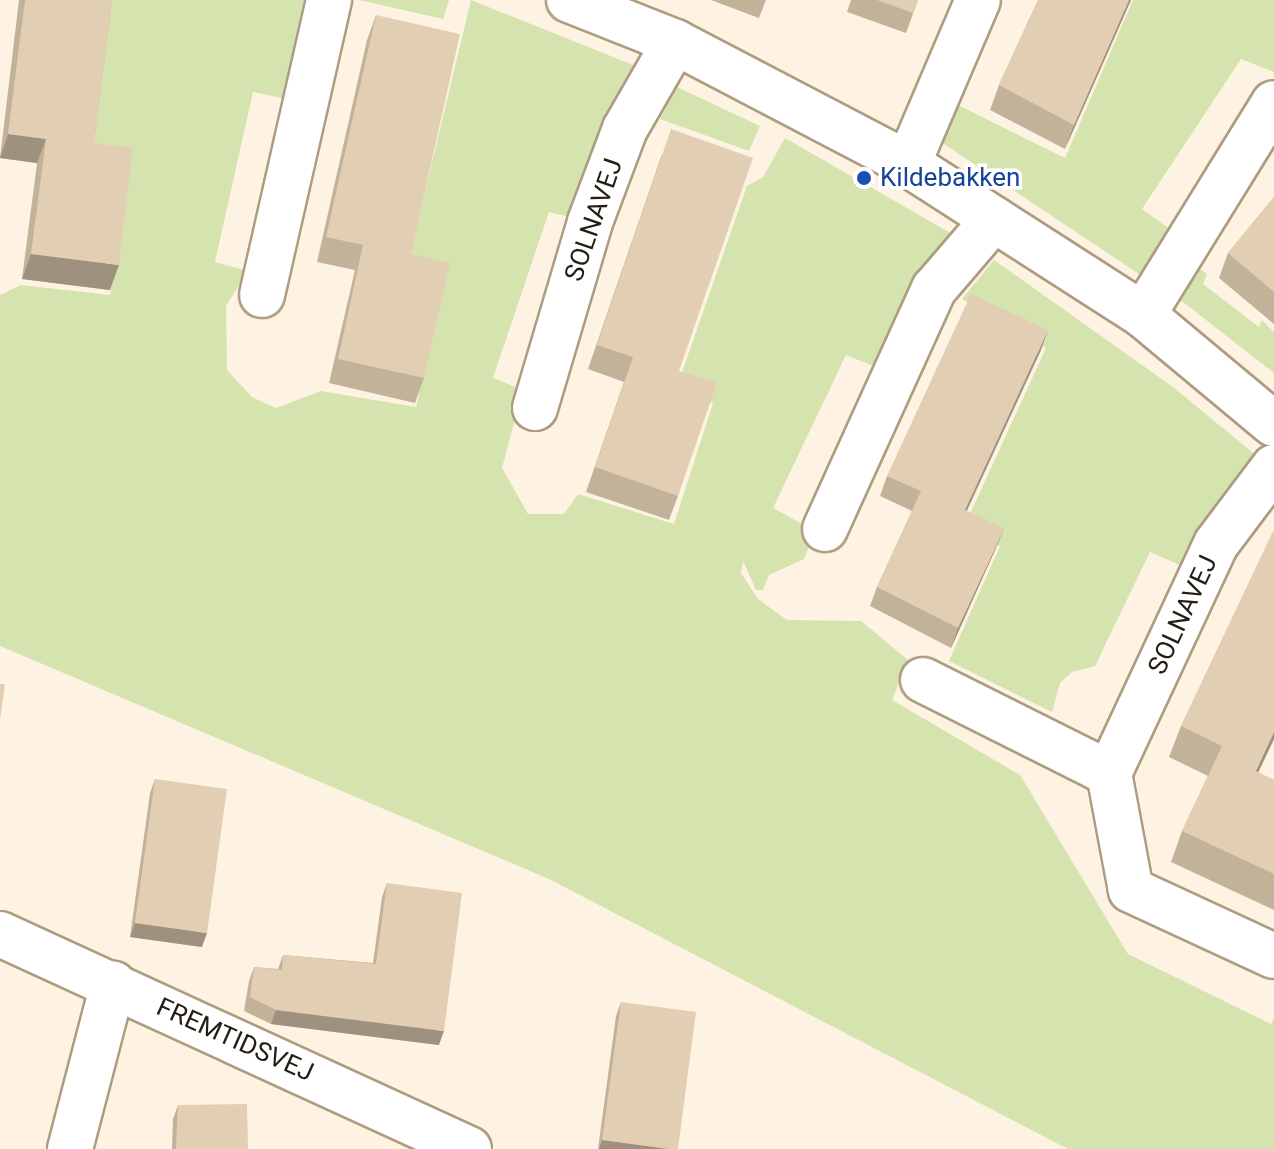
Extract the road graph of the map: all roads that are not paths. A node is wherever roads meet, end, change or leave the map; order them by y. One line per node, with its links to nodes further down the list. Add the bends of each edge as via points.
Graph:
1 (329, 0): 8 (street)
2 (569, 0): 4 (street)
3 (978, 0): 6 (street)
4 (657, 23): 6 (street); 10 (street, SOLNAVEJ)
5 (1274, 103): 9 (street)
6 (908, 164): 7 (street)
7 (994, 219): 9 (street); 13 (street, via 934,289)
8 (262, 295)
9 (1143, 315): 11 (street)
10 (535, 408)
11 (1274, 424)
12 (1274, 467): 15 (street, SOLNAVEJ, via 1216,544)
13 (825, 529)
14 (923, 680): 15 (street)
15 (1109, 773): 17 (street, via 1131,890)
16 (0, 934): 18 (street, FREMTIDSVEJ)
17 (1274, 956)
18 (113, 984): 19 (street); 20 (street, FREMTIDSVEJ)
19 (70, 1149)
20 (469, 1149)

